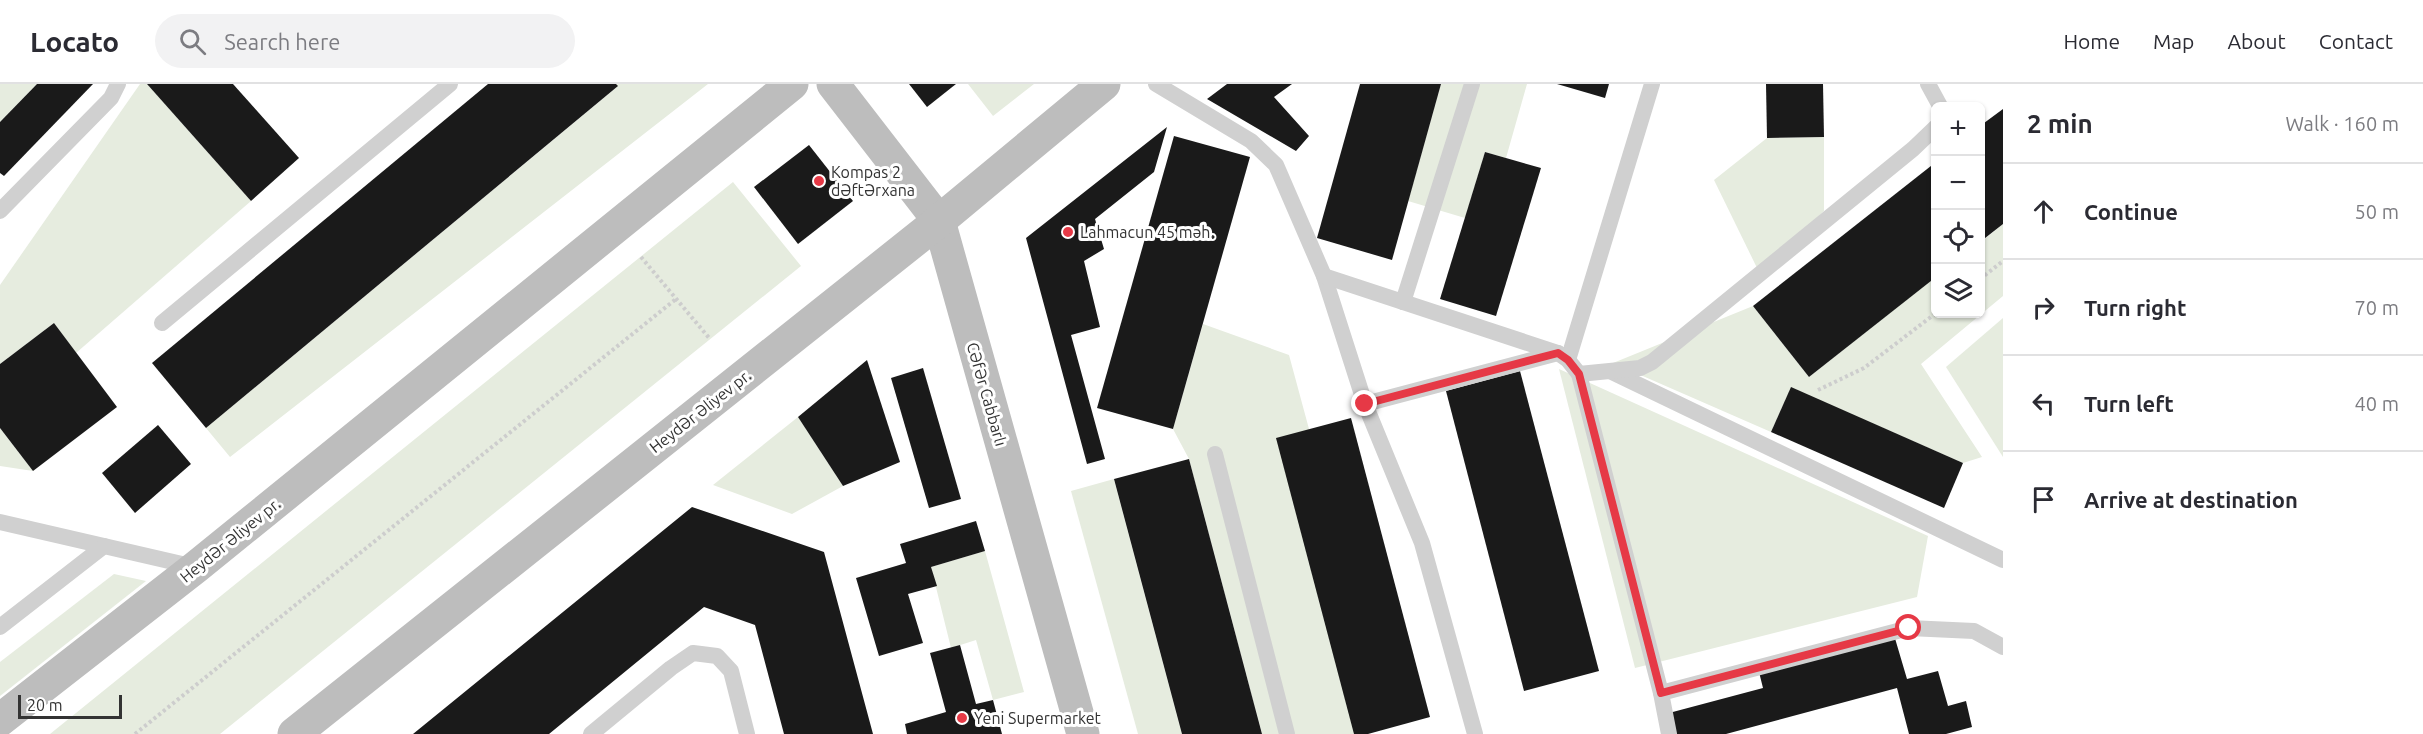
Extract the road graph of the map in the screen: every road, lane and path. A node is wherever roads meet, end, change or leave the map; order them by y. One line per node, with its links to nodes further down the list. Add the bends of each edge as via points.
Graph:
1 (118, 84): 12 (lane, via 111,98)
2 (450, 84): 21 (lane)
3 (792, 84): 32 (main road, Heydər Əliyev pr.)
4 (832, 84): 13 (main road, Cəfər Cabbarlı)
5 (1104, 84): 13 (main road, Heydər Əliyev pr.)
6 (1156, 84): 17 (lane, via 1251,141 1276,165)
7 (1472, 84): 19 (lane)
8 (1652, 84): 23 (lane)
9 (1928, 84): 10 (lane)
10 (1938, 102)
11 (1931, 131): 24 (lane, via 1652,362 1640,368)
12 (0, 211)
13 (939, 221): 38 (main road, Heydər Əliyev pr.); 41 (main road, Cəfər Cabbarlı)
14 (641, 257): 18 (path)
15 (2003, 261): 16 (path)
16 (1985, 275)
17 (1324, 276): 19 (lane); 27 (lane)
18 (676, 299): 22 (path); 37 (path)
19 (1403, 302): 23 (lane)
20 (1931, 316): 26 (path, via 1864,368)
21 (162, 323)
22 (710, 339)
23 (1563, 357): 25 (lane); 27 (lane)
24 (1610, 371): 25 (lane); 31 (lane)
25 (1579, 374): 35 (lane)
26 (1818, 390)
27 (1365, 404): 43 (lane, via 1422,543)
28 (1215, 454): 42 (lane)
29 (0, 522): 30 (lane)
30 (104, 546): 32 (lane); 33 (lane)
31 (2003, 560)
32 (196, 567): 36 (main road, Heydər Əliyev pr.)
33 (0, 627)
34 (2003, 647): 35 (lane, via 1974,631 1909,628)
35 (1661, 693): 44 (lane)
36 (0, 720)
37 (135, 734)
38 (294, 734)
39 (591, 734): 40 (lane, via 693,653 717,656 731,671)
40 (747, 734)
41 (1083, 734)
42 (1287, 734)
43 (1475, 734)
44 (1669, 734)

